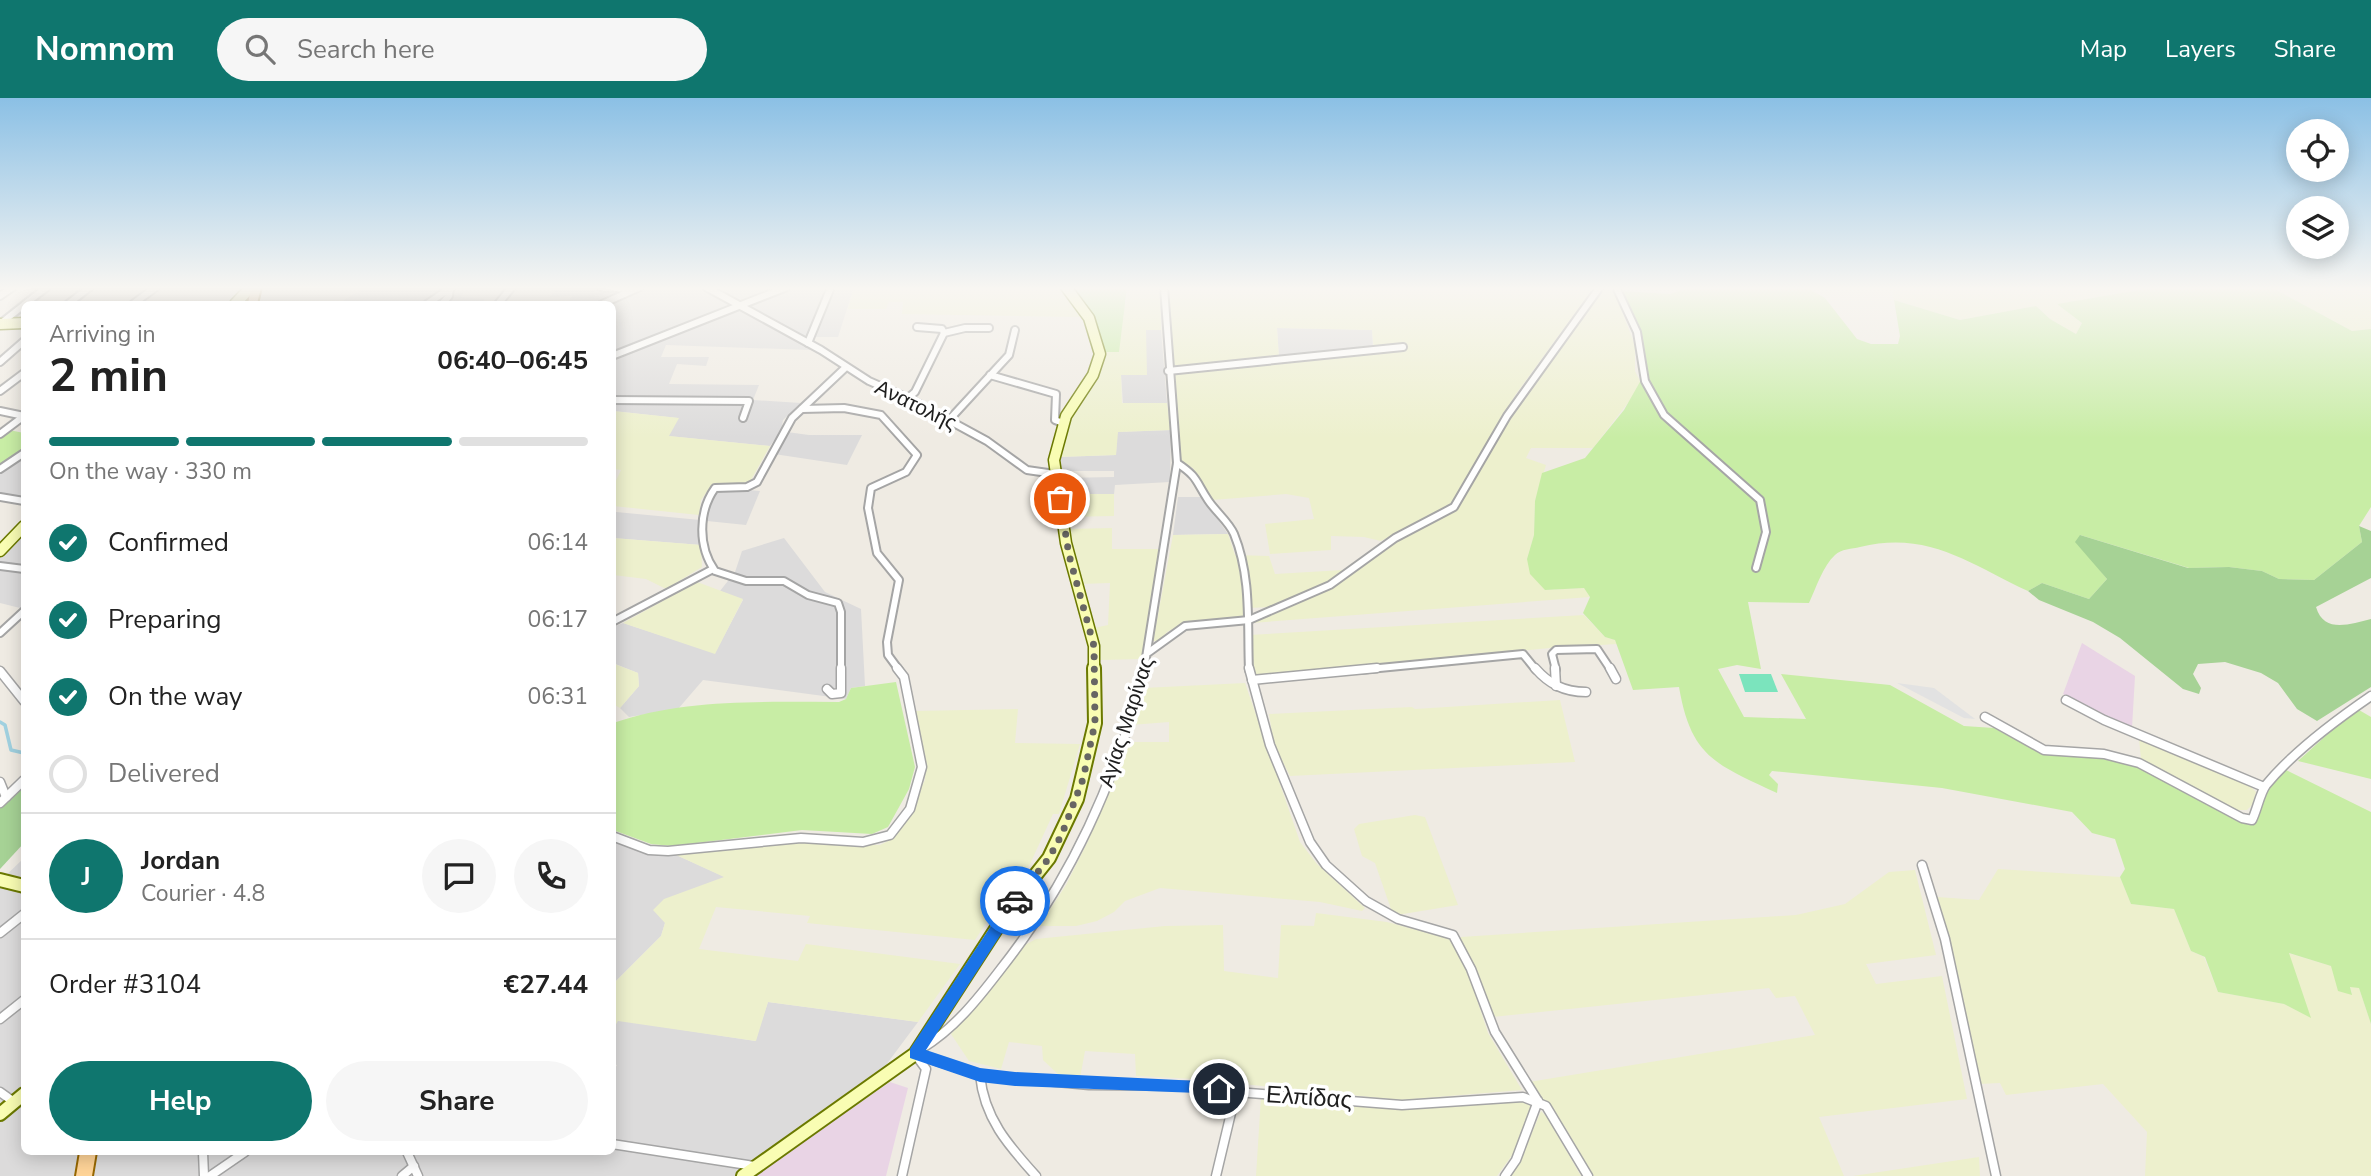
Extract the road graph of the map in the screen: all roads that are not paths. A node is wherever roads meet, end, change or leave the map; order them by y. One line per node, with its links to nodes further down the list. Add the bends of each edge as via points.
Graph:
1 (661, 337): 13 (street)
2 (798, 337): 10 (street, Ανατολής)
3 (810, 337): 10 (street)
4 (942, 337): 20 (street)
5 (1013, 337): 18 (street, via 1011,353)
6 (1096, 337): 28 (street, via 1100,354 1093,375)
7 (1166, 337): 16 (street, Αγίας Μαρίνας)
8 (1564, 337): 44 (street, via 1507,416 1454,506 1395,538 1330,585)
9 (1638, 337): 39 (street, via 1645,381 1664,415 1760,500 1766,532)
10 (808, 343): 15 (street, Ανατολής)
11 (21, 344): 14 (street)
12 (1403, 347): 16 (street)
13 (616, 354)
14 (0, 361)
15 (845, 368): 20 (street, Ανατολής); 22 (street)
16 (1168, 371): 31 (street, Αγίας Μαρίνας)
17 (21, 375): 19 (street)
18 (990, 375): 27 (street); 28 (street, via 1056,394 1055,420)
19 (0, 391)
20 (908, 398): 27 (street, Ανατολής)
21 (616, 400): 26 (street, via 749,401)
22 (802, 409): 41 (street, via 788,423 757,482 747,487 717,487 710,494 703,525); 61 (street, via 844,408 881,415 917,455 916,463 905,473 871,488 867,498 877,553 899,580 887,642 888,655 904,677 922,767 914,800 896,829 881,839 800,838 668,851 649,850)
23 (0, 411): 24 (street)
24 (21, 415)
25 (21, 418): 29 (street)
26 (743, 418)
27 (949, 420): 33 (street, Ανατολής, via 1027,470)
28 (1063, 424): 33 (street, via 1055,450)
29 (0, 434)
30 (21, 455): 32 (street)
31 (1177, 463): 44 (street, via 1195,475 1234,533 1249,597); 46 (street, Αγίας Μαρίνας)
32 (0, 468)
33 (1055, 474): 69 (street, via 1069,555 1094,646 1095,723 1088,760 1074,807 1049,858 1011,906)
34 (0, 497): 35 (street)
35 (21, 500)
36 (21, 529): 37 (street)
37 (0, 551)
38 (0, 566): 40 (street)
39 (1756, 568)
40 (21, 569)
41 (713, 569): 43 (street); 51 (street, via 746,581 784,581 838,603 841,693)
42 (21, 614): 45 (street)
43 (616, 620)
44 (1249, 620): 46 (street, via 1185,626); 49 (street)
45 (0, 634)
46 (1149, 652): 69 (street, Αγίας Μαρίνας, via 1133,714 1061,884 981,995 944,1035)
47 (0, 671): 54 (street)
48 (1616, 679): 50 (street, via 1597,649 1556,650 1552,654)
49 (1252, 680): 50 (street, via 1523,654 1542,678); 74 (street, via 1270,745 1318,854 1366,901 1398,919 1453,935 1495,1032)
50 (1556, 686): 52 (street)
51 (827, 689)
52 (1586, 692)
53 (2371, 696): 59 (street, via 2334,722)
54 (21, 697)
55 (2066, 700): 59 (street)
56 (1985, 717): 59 (street, via 2044,750 2104,754 2138,763 2242,818 2252,820)
57 (0, 782): 60 (street)
58 (21, 783): 60 (street)
59 (2263, 787)
60 (3, 800)
61 (616, 838)
62 (1922, 865): 93 (street, via 1940,918 1990,1131)
63 (0, 880): 64 (street)
64 (21, 885)
65 (21, 916): 66 (street)
66 (0, 933)
67 (21, 1002): 68 (street)
68 (0, 1019)
69 (915, 1054): 70 (street, Ελπίδας); 81 (street, Αγίας Μαρίνας); 88 (street, via 926,1069)
70 (980, 1075): 72 (street, Ελπίδας, via 1089,1085 1202,1086); 89 (street, via 996,1130)
71 (0, 1092): 73 (street)
72 (1236, 1092): 74 (street, Ελπίδας, via 1402,1105 1523,1097); 90 (street)
73 (19, 1098): 75 (street)
74 (1538, 1101): 91 (street, via 1516,1160); 92 (street, via 1562,1128)
75 (0, 1114)
76 (616, 1145): 81 (street)
77 (88, 1155): 83 (main road)
78 (203, 1155): 84 (street)
79 (241, 1155): 85 (street)
80 (408, 1155): 82 (street)
81 (755, 1166): 87 (street, Αγίας Μαρίνας)
82 (416, 1171): 86 (street)
83 (84, 1176)
84 (204, 1176)
85 (210, 1176)
86 (402, 1176)
87 (743, 1176)
88 (902, 1176)
89 (1036, 1176)
90 (1216, 1176)
91 (1504, 1176)
92 (1588, 1176)
93 (1996, 1176)

